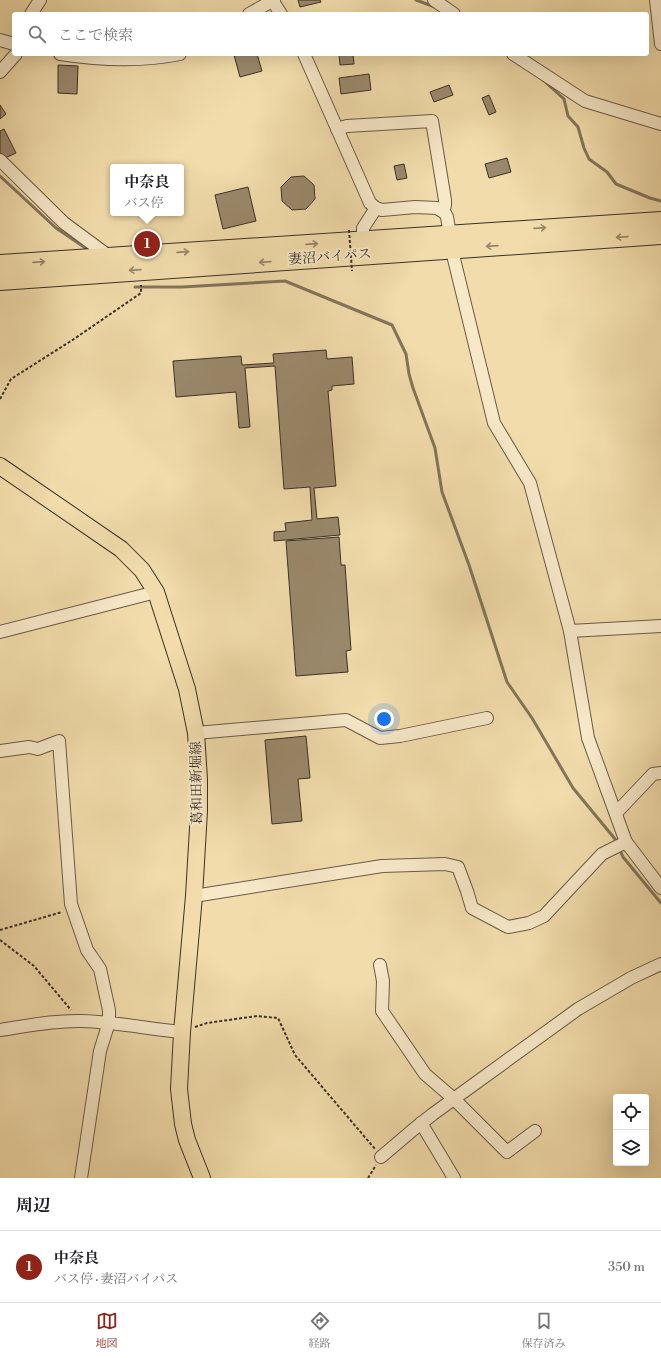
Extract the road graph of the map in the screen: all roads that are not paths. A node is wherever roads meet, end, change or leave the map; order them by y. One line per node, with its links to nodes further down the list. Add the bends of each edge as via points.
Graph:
1 (40, 0): 5 (street)
2 (273, 0): 6 (street); 7 (street)
3 (434, 0): 8 (street)
4 (656, 0): 11 (street)
5 (32, 12)
6 (252, 12)
7 (280, 12)
8 (451, 12)
9 (0, 40): 10 (street)
10 (12, 43)
11 (661, 44)
12 (14, 56): 17 (street)
13 (75, 56): 14 (street, via 97,59)
14 (166, 56)
15 (305, 56): 19 (street)
16 (516, 56): 18 (street, via 585,101)
17 (0, 72)
18 (661, 124)
19 (338, 129): 21 (street, via 370,202); 22 (street, via 347,126 432,121 445,200)
20 (0, 160): 27 (street, via 64,223)
21 (376, 208): 22 (street, via 382,210 415,207); 25 (street)
22 (442, 210): 26 (street, via 447,217)
23 (661, 221): 26 (highway, 妻沼バイパス, one-way to 23)
24 (661, 234): 26 (highway, 妻沼バイパス, one-way to 26)
25 (356, 236): 26 (highway, 妻沼バイパス); 27 (highway, 妻沼バイパス, one-way to 25)
26 (451, 242): 29 (highway, 妻沼バイパス, one-way to 29); 33 (street, via 494,423 530,482)
27 (110, 257): 28 (highway, 妻沼バイパス, one-way to 27)
28 (0, 264)
29 (0, 281)
30 (0, 466): 31 (main road, 葛和田新堀線, via 121,549 142,570)
31 (156, 592): 34 (street); 36 (main road, 葛和田新堀線, via 187,689)
32 (661, 626): 33 (street)
33 (570, 631): 39 (street, via 588,738)
34 (0, 632)
35 (487, 718): 36 (street, via 380,738 346,720)
36 (196, 733): 42 (main road, 葛和田新堀線, via 199,811)
37 (0, 751): 45 (street, via 38,749 59,741 71,904 87,950 100,969 109,1010)
38 (661, 773): 39 (street, via 653,774)
39 (616, 813): 40 (street)
40 (626, 842): 41 (street); 42 (street, via 602,854 544,916 529,923 508,927 472,908 458,867 445,864 382,866)
41 (661, 888)
42 (194, 896): 47 (main road, 葛和田新堀線)
43 (661, 964): 48 (street, via 578,1009)
44 (380, 965): 48 (street, via 383,981 382,1011 425,1074)
45 (109, 1022): 46 (street, via 48,1023); 47 (street); 52 (street, via 100,1051)
46 (0, 1030)
47 (182, 1032): 53 (main road, 葛和田新堀線, via 180,1104 187,1140)
48 (454, 1099): 49 (street); 50 (street, via 507,1152)
49 (421, 1123): 51 (street); 54 (street)
50 (535, 1132)
51 (381, 1157)
52 (81, 1178)
53 (202, 1178)
54 (454, 1178)

